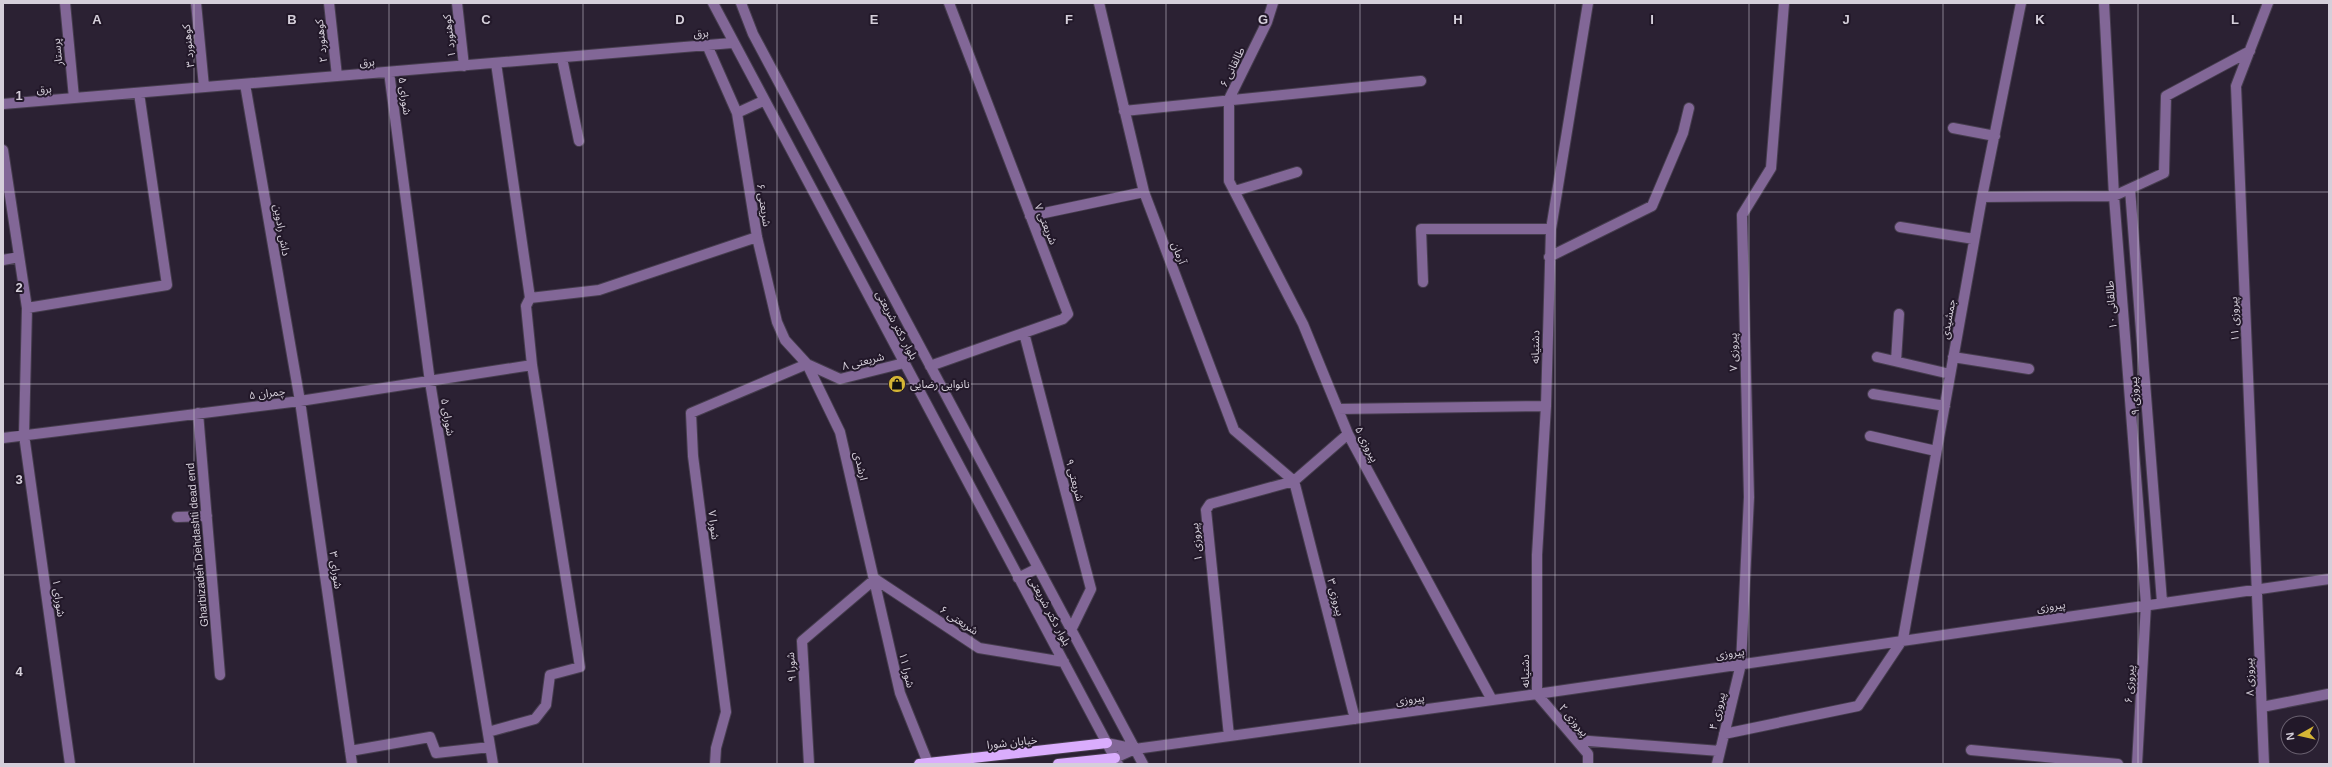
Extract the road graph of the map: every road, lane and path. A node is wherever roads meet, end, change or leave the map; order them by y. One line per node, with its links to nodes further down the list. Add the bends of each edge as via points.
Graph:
1 (65, 3): 27 (street, پرستار)
2 (196, 3): 25 (street, کوهنورد ۳)
3 (329, 3): 22 (street, کوهنورد ۲)
4 (457, 3): 20 (street, کوهنورد ۱)
5 (713, 3): 15 (street, بلوار دکتر شریعتی)
6 (741, 3): 63 (street, بلوار دکتر شریعتی, via 753,34)
7 (949, 3): 44 (street, شریعتی ۷)
8 (1099, 3): 32 (street, آرمان)
9 (1272, 3): 28 (street, طالقانی ۶, via 1267,22)
10 (1588, 3): 46 (street, دشتیانه)
11 (1784, 3): 92 (street, پیروزی ۷, via 1771,168 1742,215 1749,497)
12 (2020, 3): 35 (street, جمشیدی)
13 (2104, 3): 42 (street, طالقانی ۱۰)
14 (2268, 3): 17 (street, پیروزی ۱۱)
15 (732, 42): 16 (street, برق); 29 (street, بلوار دکتر شریعتی)
16 (707, 45): 18 (street, برق); 33 (street, شریعتی ۶)
17 (2250, 51): 39 (street, via 2166,96 2164,173); 86 (street, پیروزی ۱۱, via 2236,86)
18 (562, 58): 19 (street, برق); 36 (street)
19 (496, 63): 20 (street, برق); 53 (street)
20 (464, 66): 21 (street, برق)
21 (389, 72): 22 (street, برق); 67 (street, شورای ۵)
22 (337, 76): 24 (street, برق)
23 (1421, 81): 28 (street)
24 (245, 84): 25 (street, برق); 66 (street, داش رادوین)
25 (204, 87): 26 (street, برق)
26 (140, 93): 27 (street, برق); 54 (street, via 167,285)
27 (74, 98): 30 (street, برق)
28 (1229, 99): 32 (street); 40 (street, طالقانی ۶, via 1229,181)
29 (763, 101): 33 (street); 60 (street, بلوار دکتر شریعتی)
30 (3, 104)
31 (1689, 108): 50 (street, via 1683,133 1652,206)
32 (1124, 111): 41 (street, آرمان)
33 (737, 113): 47 (street, شریعتی ۶)
34 (1953, 128): 35 (street)
35 (1995, 136): 43 (street, جمشیدی)
36 (580, 141)
37 (3, 150): 49 (street, شورای ۱)
38 (1297, 172): 40 (street)
39 (2130, 189): 42 (street); 87 (street, پیروزی ۹)
40 (1235, 191): 72 (street, پیروزی ۵, via 1303,324)
41 (1144, 192): 44 (street); 79 (street, آرمان, via 1234,430)
42 (2114, 196): 43 (street); 88 (street, طالقانی ۱۰)
43 (1982, 197): 48 (street, جمشیدی)
44 (1030, 216): 56 (street, شریعتی ۷, via 1068,314 1063,320)
45 (1900, 227): 48 (street)
46 (1551, 229): 50 (street, دشتیانه); 52 (street, via 1421,229)
47 (757, 237): 53 (street, via 598,290); 62 (street, شریعتی ۶, via 777,322 785,340)
48 (1974, 239): 58 (street, جمشیدی)
49 (19, 257): 51 (street); 54 (street, شورای ۱)
50 (1549, 257): 70 (street, دشتیانه)
51 (3, 260)
52 (1423, 282)
53 (530, 298): 61 (street, via 526,306)
54 (27, 308): 75 (street, شورای ۱)
55 (1899, 314): 59 (street)
56 (1024, 333): 63 (street, شریعتی ۷); 89 (street, شریعتی ۹, via 1091,590)
57 (1878, 357): 59 (street)
58 (1953, 357): 64 (street); 65 (street, جمشیدی)
59 (1896, 361): 65 (street)
60 (904, 363): 62 (street, شریعتی ۸, via 840,379); 83 (street, بلوار دکتر شریعتی)
61 (532, 364): 67 (street, چمران ۵); 99 (street, via 580,668 550,676 546,705 535,719)
62 (807, 364): 84 (street, ارشدی, via 840,432); 113 (street, شورا ۷, via 691,413 693,456 726,712 716,748)
63 (930, 366): 82 (street, بلوار دکتر شریعتی)
64 (2029, 369)
65 (1950, 374): 71 (street, جمشیدی)
66 (296, 379): 69 (street, شورای ۳)
67 (430, 382): 69 (street, چمران ۵); 99 (street, شورای ۵)
68 (1872, 394): 71 (street)
69 (300, 401): 73 (street, چمران ۵); 107 (street, شورای ۳)
70 (1546, 406): 72 (street); 94 (street, دشتیانه, via 1538,555)
71 (1944, 406): 78 (street, جمشیدی)
72 (1338, 409): 74 (street, پیروزی ۵)
73 (198, 413): 75 (street, چمران ۵); 80 (street, Gharbizadeh Dehdashti dead end)
74 (1348, 434): 79 (street, پیروزی ۱); 96 (street, پیروزی ۵)
75 (24, 435): 77 (street, چمران ۵); 110 (street, شورای ۱)
76 (1870, 436): 78 (street)
77 (3, 438)
78 (1936, 451): 90 (street, جمشیدی)
79 (1294, 481): 98 (street, پیروزی ۳); 101 (street, پیروزی ۱, via 1210,504 1206,510)
80 (207, 516): 81 (street); 93 (street, Gharbizadeh Dehdashti dead end)
81 (177, 517)
82 (1038, 568): 83 (street); 89 (street, بلوار دکتر شریعتی)
83 (1018, 578): 91 (street, بلوار دکتر شریعتی)
84 (875, 579): 91 (street, شریعتی ۶, via 979,648); 114 (street, شورا ۹, via 802,641); 115 (street, شورا ۱۱, via 900,692)
85 (2329, 579): 86 (street, پیروزی)
86 (2257, 588): 87 (street, پیروزی); 97 (street, پیروزی ۸)
87 (2162, 602): 88 (street, پیروزی)
88 (2146, 604): 90 (street, پیروزی); 121 (street, پیروزی ۶)
89 (1071, 630): 105 (street, بلوار دکتر شریعتی)
90 (1903, 639): 92 (street, پیروزی); 100 (street, via 1858,706)
91 (1064, 662): 103 (street, بلوار دکتر شریعتی)
92 (1741, 664): 94 (street, پیروزی); 100 (street, پیروزی ۴)
93 (220, 675)
94 (1536, 694): 96 (street, پیروزی); 102 (street, پیروزی ۲)
95 (2328, 694): 97 (street)
96 (1492, 700): 98 (street, پیروزی)
97 (2262, 707): 122 (street, پیروزی ۸)
98 (1356, 719): 101 (street, پیروزی)
99 (488, 732): 104 (street, شورای ۵)
100 (1724, 734): 108 (street, پیروزی ۴)
101 (1229, 736): 105 (street, پیروزی)
102 (1576, 740): 108 (street); 118 (street, پیروزی ۲, via 1588,754)
103 (1107, 743): 105 (street); 109 (street, بلوار دکتر شریعتی); 115 (main road, خیابان شورا)
104 (490, 747): 107 (street, via 436,753 430,737); 112 (street, شورای ۵)
105 (1135, 749): 109 (street); 117 (street, بلوار دکتر شریعتی)
106 (1971, 750): 120 (street)
107 (350, 751): 111 (street, شورای ۳)
108 (1720, 751): 119 (street, پیروزی ۴)
109 (1117, 761): 116 (main road)
110 (70, 764)
111 (352, 764)
112 (493, 764)
113 (715, 764)
114 (810, 764)
115 (923, 764)
116 (1058, 764)
117 (1143, 764)
118 (1588, 764)
119 (1716, 764)
120 (2118, 764)
121 (2137, 764)
122 (2264, 764)

